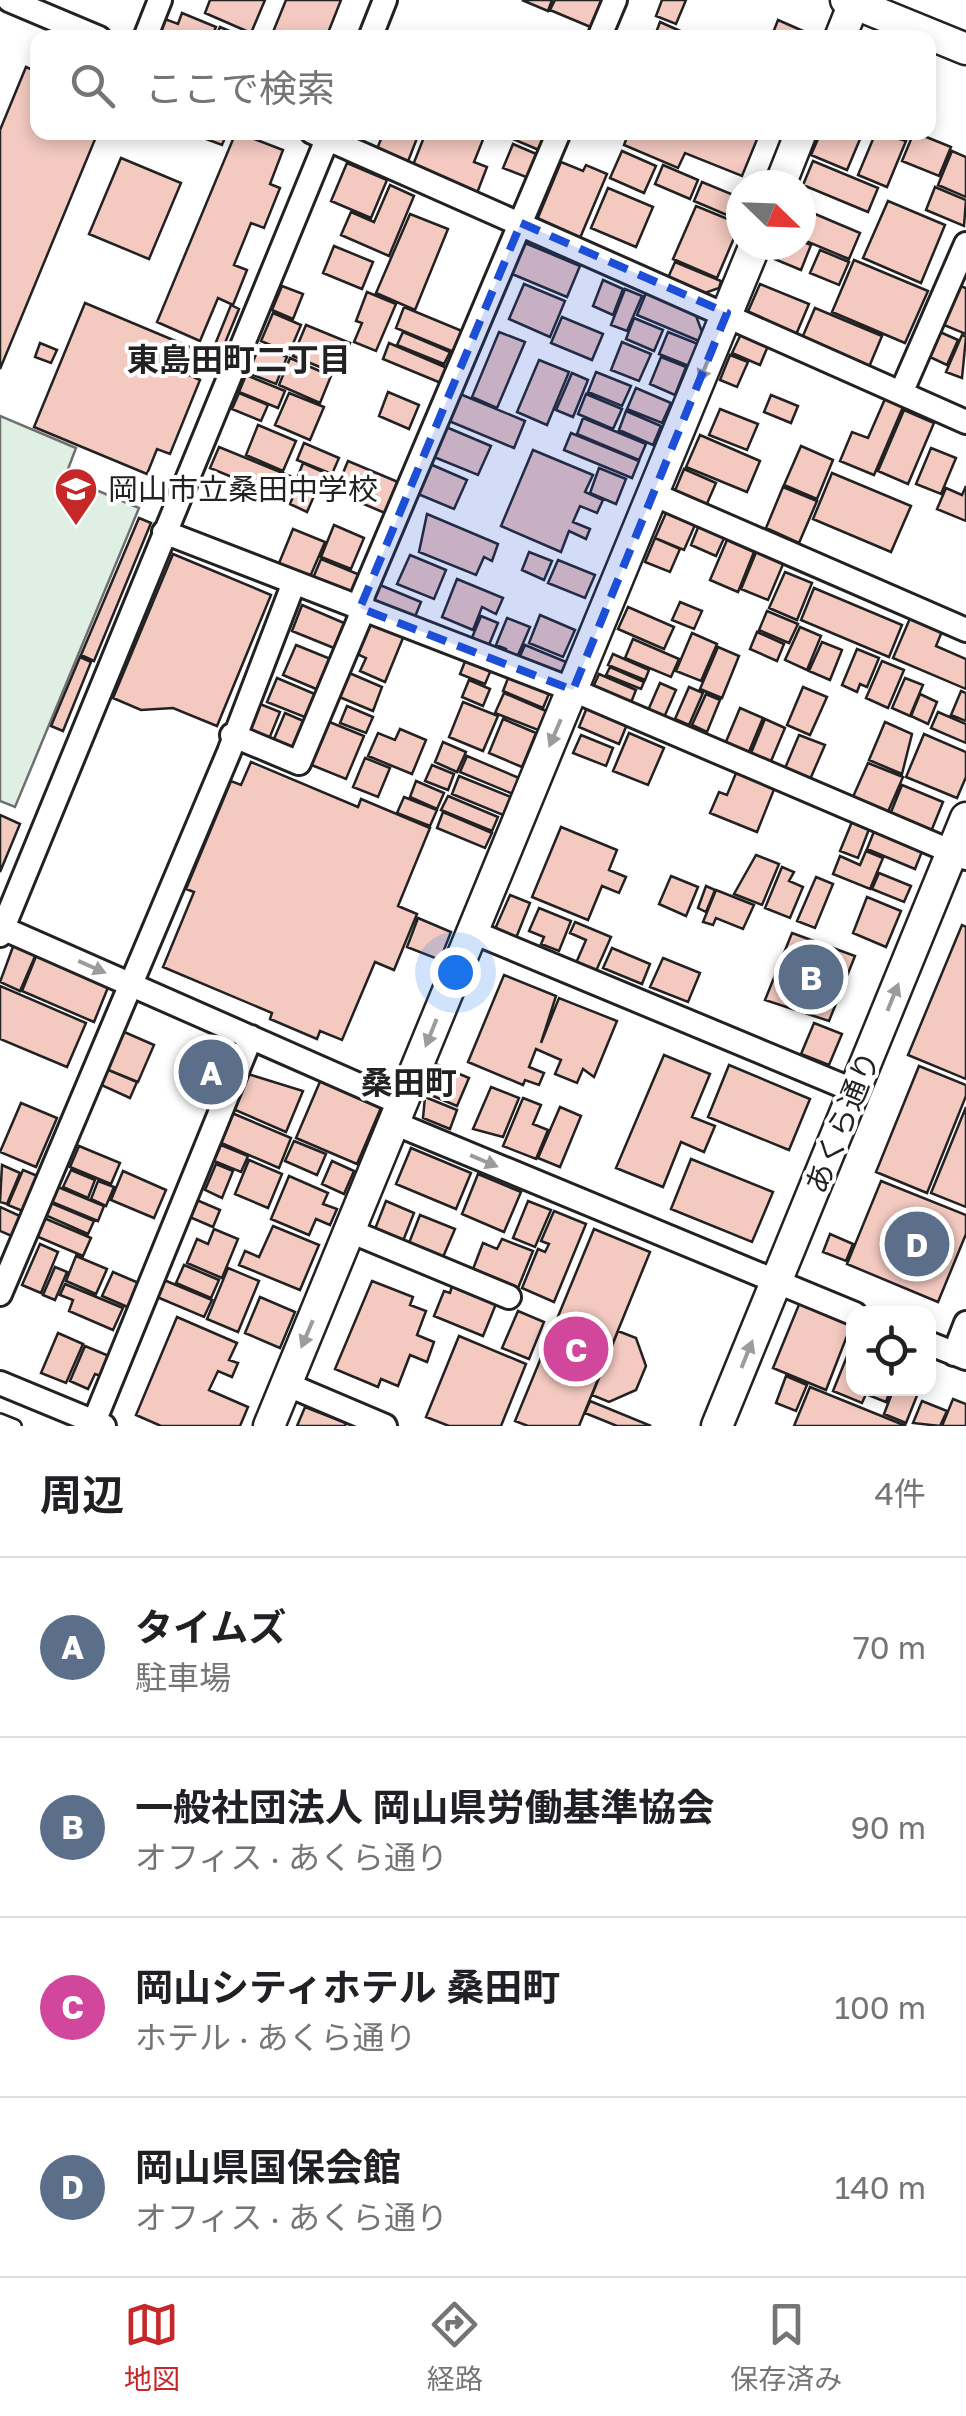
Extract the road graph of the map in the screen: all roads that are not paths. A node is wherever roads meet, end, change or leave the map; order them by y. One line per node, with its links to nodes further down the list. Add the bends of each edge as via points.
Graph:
1 (9, 0): 6 (street)
2 (160, 0): 7 (street)
3 (385, 0): 8 (street)
4 (615, 0): 9 (street)
5 (852, 1): 10 (street); 11 (street)
6 (80, 30)
7 (148, 30)
8 (373, 30)
9 (603, 30)
10 (843, 30)
11 (921, 30)
12 (936, 36): 13 (street)
13 (966, 49)
14 (321, 140): 26 (street)
15 (334, 140): 19 (street)
16 (556, 140): 19 (street)
17 (798, 140): 18 (street)
18 (786, 170)
19 (521, 223): 22 (street); 28 (street)
20 (966, 244): 23 (street)
21 (749, 260): 22 (street)
22 (727, 313): 23 (street); 25 (street, one-way to 25)
23 (901, 393): 24 (street)
24 (966, 422)
25 (653, 494): 29 (street); 30 (street)
26 (164, 532): 27 (street); 34 (street)
27 (293, 585): 28 (street); 31 (street)
28 (360, 608): 30 (street); 31 (street, via 299,762)
29 (966, 630)
30 (573, 690): 33 (street); 35 (street, one-way to 35)
31 (232, 735): 36 (street)
32 (966, 818): 33 (street, あくら通り)
33 (959, 854): 38 (street, あくら通り, one-way to 33)
34 (1, 930): 36 (street, one-way to 36)
35 (473, 932): 38 (street); 39 (street, one-way to 39)
36 (131, 984): 37 (street); 42 (street)
37 (251, 1038): 39 (street); 51 (street)
38 (855, 1091): 41 (street, あくら通り)
39 (398, 1113): 40 (street); 41 (street, one-way to 41)
40 (350, 1230): 43 (street); 49 (street, one-way to 49)
41 (776, 1282): 44 (street); 55 (street, あくら通り, one-way to 41)
42 (0, 1294)
43 (509, 1296)
44 (846, 1310)
45 (966, 1322): 47 (street)
46 (936, 1346): 47 (street)
47 (960, 1356)
48 (0, 1383): 51 (street)
49 (286, 1384): 53 (street); 54 (street)
50 (0, 1420): 52 (lane)
51 (99, 1424)
52 (15, 1426)
53 (269, 1426)
54 (385, 1426)
55 (717, 1426)

